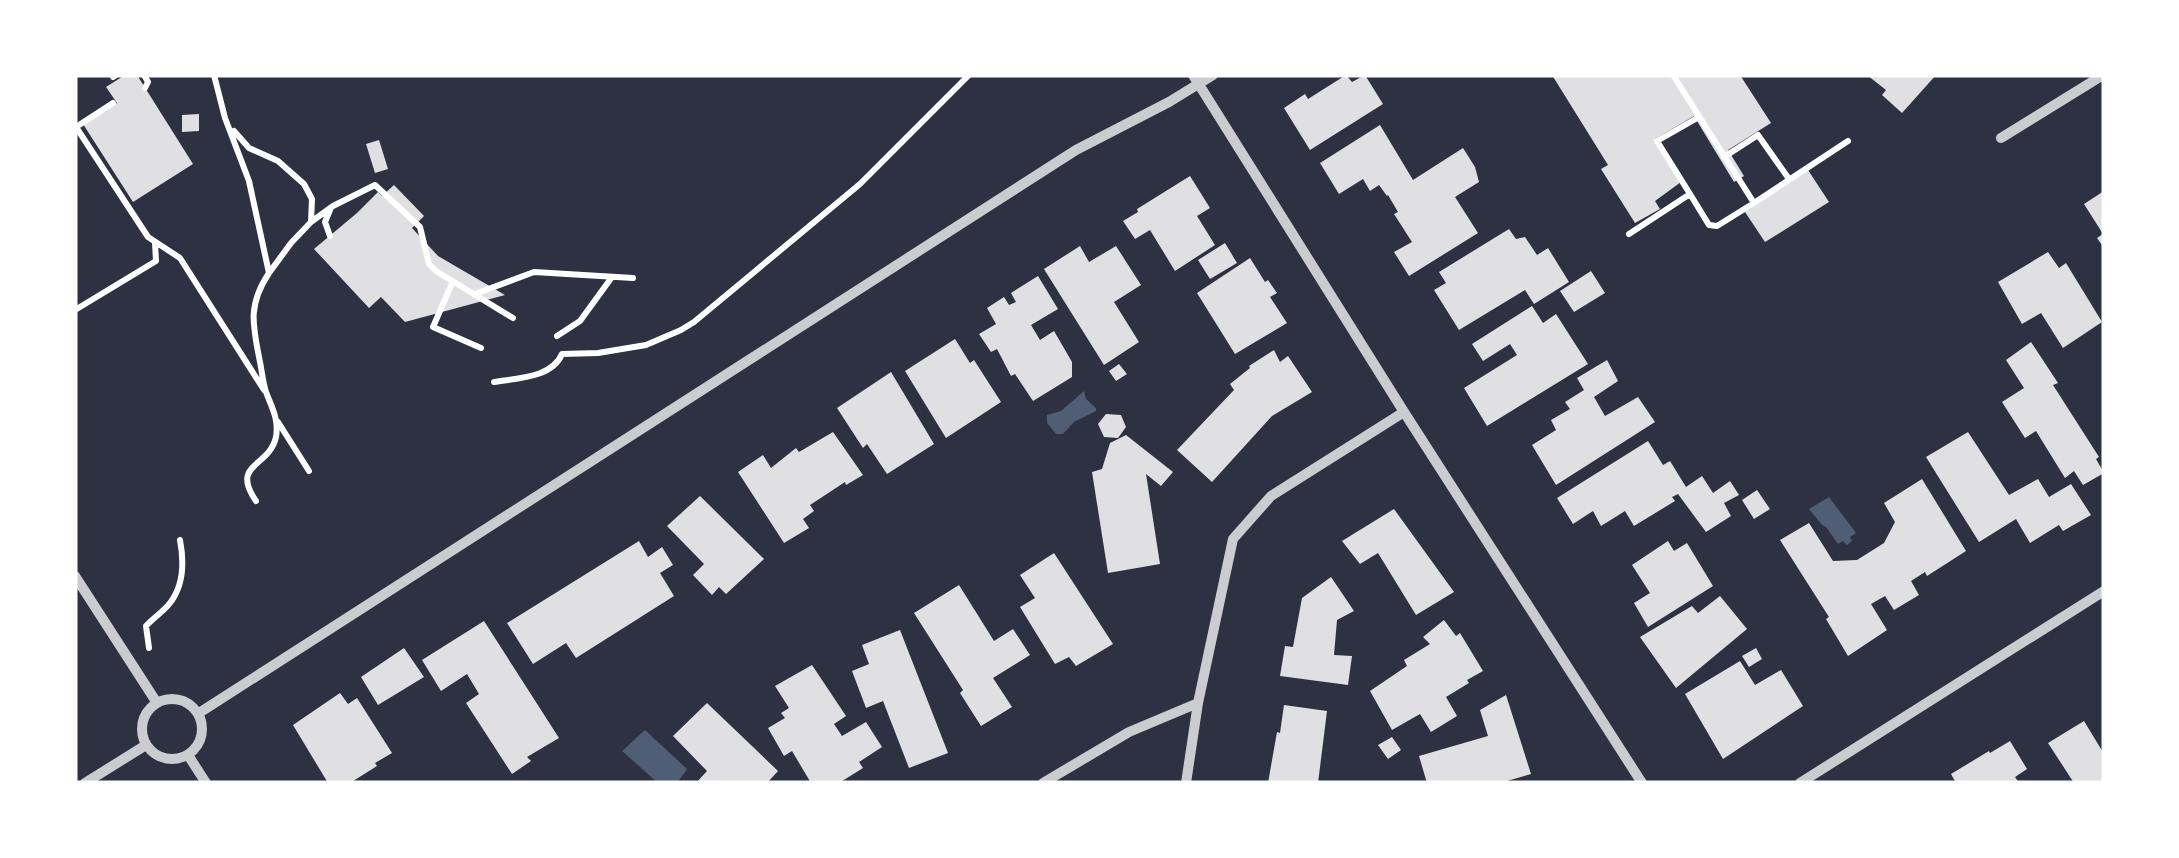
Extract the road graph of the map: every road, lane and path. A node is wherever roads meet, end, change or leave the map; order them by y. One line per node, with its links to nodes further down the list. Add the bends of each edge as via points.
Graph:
1 (144, 75): 8 (path)
2 (214, 75): 10 (path)
3 (969, 75): 34 (path, via 860,184 681,330 646,345 562,354 536,374)
4 (1213, 75): 7 (street)
5 (1673, 75): 11 (path)
6 (2104, 75): 14 (street)
7 (1196, 80): 36 (street); 46 (street, via 1076,150)
8 (145, 88)
9 (113, 102): 13 (path)
10 (225, 116): 21 (path, via 241,142 304,184); 25 (path, via 250,181)
11 (1700, 117): 16 (path); 18 (path, via 1657,142)
12 (75, 118): 13 (path)
13 (87, 120): 24 (path, via 76,127)
14 (2001, 138)
15 (1848, 141): 17 (path)
16 (1724, 157): 17 (path, via 1758,135); 19 (path)
17 (1788, 180): 19 (path)
18 (1690, 194): 19 (path, via 1716,226); 22 (path)
19 (1754, 202)
20 (332, 206): 21 (path); 23 (path, via 324,222); 28 (path, via 375,184 420,228 429,264)
21 (311, 222): 25 (path)
22 (1630, 234)
23 (330, 236)
24 (154, 242): 30 (path, via 156,261); 35 (path, via 180,258)
25 (268, 273): 35 (path, via 252,314)
26 (612, 277): 27 (path); 29 (path, via 534,272); 32 (path, via 580,321)
27 (634, 278)
28 (453, 282): 29 (path); 33 (path, via 433,327)
29 (474, 294): 31 (path)
30 (75, 310)
31 (514, 318)
32 (557, 336)
33 (481, 348)
34 (494, 382)
35 (265, 391): 37 (path)
36 (1404, 412): 45 (street, via 1271,496 1233,538); 53 (street)
37 (276, 419): 38 (path); 39 (path, via 274,444 247,475)
38 (309, 471)
39 (256, 501)
40 (180, 540): 43 (path, via 178,590 146,626)
41 (75, 576): 44 (street)
42 (2104, 591): 54 (street)
43 (147, 659)
44 (157, 702): 46 (street, via 180,699); 47 (street, via 142,722)
45 (1198, 703): 51 (street, via 1130,732); 52 (street)
46 (199, 713): 48 (street, via 202,736)
47 (146, 746): 48 (street, via 165,759); 49 (street)
48 (188, 755): 50 (street)
49 (86, 783)
50 (206, 783)
51 (1043, 783)
52 (1186, 783)
53 (1642, 783)
54 (1800, 783)

